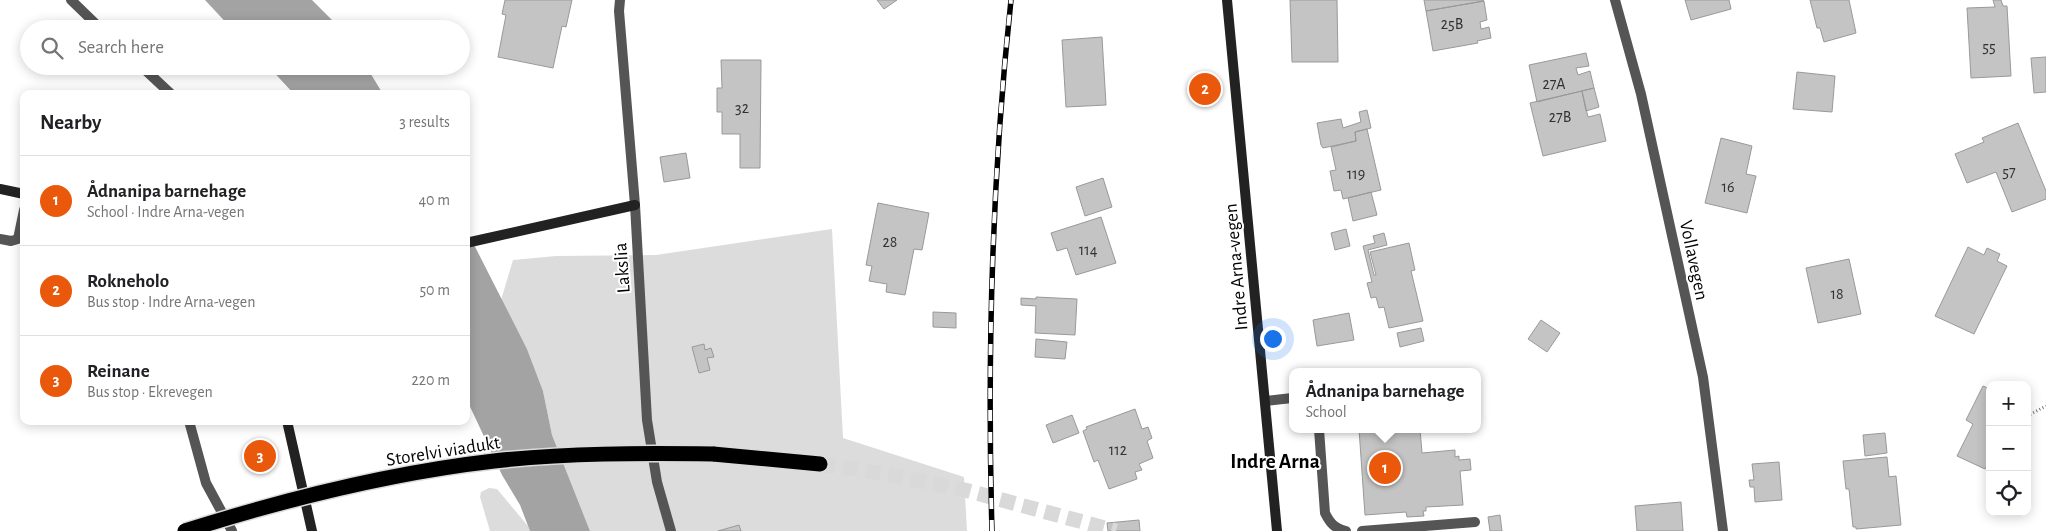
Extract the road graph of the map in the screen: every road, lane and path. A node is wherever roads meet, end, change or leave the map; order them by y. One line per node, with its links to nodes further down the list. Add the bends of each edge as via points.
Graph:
1 (71, 0): 5 (street)
2 (620, 0): 10 (street, Lakslia)
3 (1227, 0): 15 (main road, Indre Arna-vegen)
4 (1615, 0): 30 (street, Vollavegen, via 1640,94 1703,377)
5 (92, 20)
6 (151, 75): 7 (street)
7 (167, 90)
8 (0, 189): 9 (main road)
9 (20, 193)
10 (635, 205): 13 (main road); 26 (street, Lakslia, via 647,420)
11 (20, 229): 12 (street, via 18,239)
12 (0, 239)
13 (470, 242)
14 (1289, 398): 15 (street)
15 (1266, 401): 27 (main road, Indre Arna-vegen)
16 (2046, 406): 17 (path)
17 (2031, 414)
18 (190, 425): 24 (street, via 206,483)
19 (288, 425): 25 (main road)
20 (1318, 433): 28 (street, via 1325,513 1330,523)
21 (820, 464): 23 (highway, Storelvi viadukt, bridge, via 713,454 632,453 495,461 346,486)
22 (1475, 522): 29 (street)
23 (185, 531)
24 (232, 531)
25 (312, 531)
26 (671, 531)
27 (1277, 531)
28 (1346, 531)
29 (1362, 531)
30 (1723, 531)

